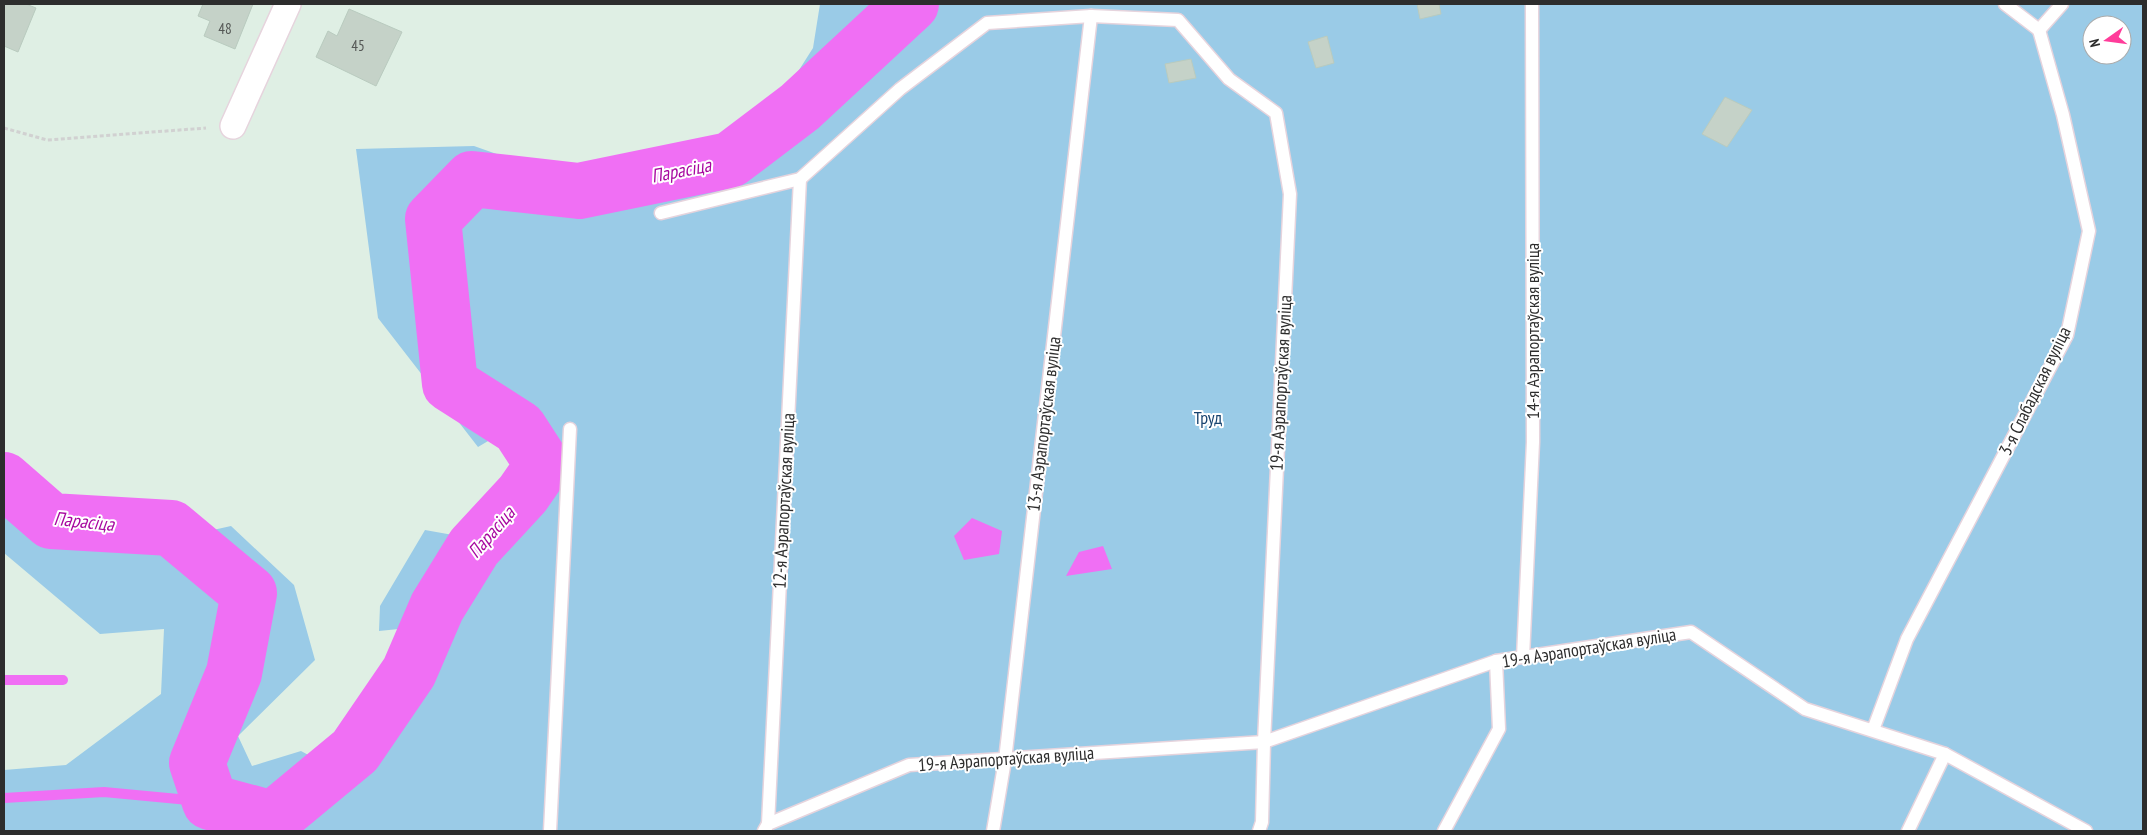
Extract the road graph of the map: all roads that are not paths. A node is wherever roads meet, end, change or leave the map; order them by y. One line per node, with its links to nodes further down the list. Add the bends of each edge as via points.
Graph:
1 (288, 4): 7 (street)
2 (1532, 4): 11 (lane, 14-я Аэрапортаўская вуліца, via 1534,442)
3 (2005, 4): 6 (lane)
4 (2062, 4): 6 (lane)
5 (1091, 16): 8 (lane, 19-я Аэрапортаўская вуліца, via 987,23 900,89); 14 (lane, 19-я Аэрапортаўская вуліца, via 1178,20 1229,79 1276,113 1290,194); 16 (lane, 13-я Аэрапортаўская вуліца)
6 (2039, 30): 13 (lane, 3-я Слабадская вуліца, via 2063,115 2089,231 2067,335 1907,639)
7 (233, 126)
8 (800, 178): 9 (lane); 17 (lane, 12-я Аэрапортаўская вуліца)
9 (661, 213)
10 (570, 428): 18 (lane)
11 (1523, 657): 12 (lane, 19-я Аэрапортаўская вуліца); 13 (lane, 19-я Аэрапортаўская вуліца, via 1691,632 1805,709)
12 (1496, 661): 14 (lane, 19-я Аэрапортаўская вуліца); 21 (lane, via 1499,729)
13 (1873, 730): 15 (lane, 19-я Аэрапортаўская вуліца)
14 (1264, 742): 16 (lane, 19-я Аэрапортаўская вуліца); 20 (lane)
15 (1945, 754): 22 (lane); 23 (lane, 19-я Аэрапортаўская вуліца)
16 (1005, 760): 17 (lane, 19-я Аэрапортаўская вуліца, via 909,766); 19 (lane, 13-я Аэрапортаўская вуліца)
17 (766, 828)
18 (550, 831)
19 (993, 831)
20 (1259, 831)
21 (1444, 831)
22 (1908, 831)
23 (2086, 831)

